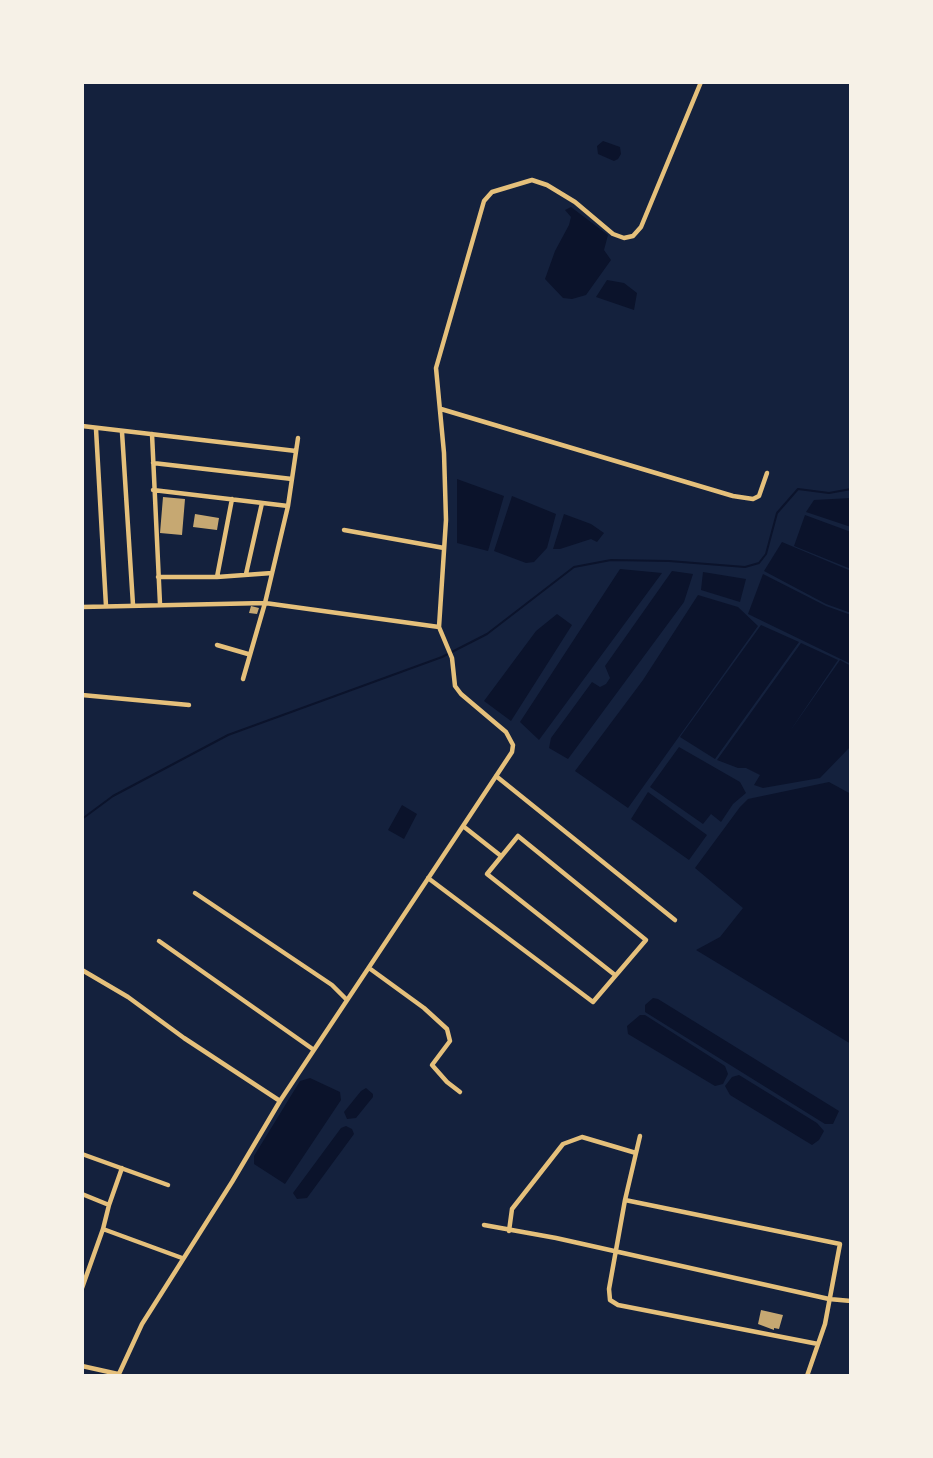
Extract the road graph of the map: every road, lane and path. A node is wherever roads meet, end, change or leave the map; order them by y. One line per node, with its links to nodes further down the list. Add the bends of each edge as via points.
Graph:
1 (701, 82): 2 (street, via 641,227 633,236 613,234 575,202 533,180 492,192 484,201 436,368)
2 (441, 410): 10 (street, via 733,496 760,496); 17 (street)
3 (82, 426): 4 (street)
4 (96, 429): 5 (street); 24 (street)
5 (122, 432): 6 (street); 25 (street)
6 (152, 435): 8 (street); 9 (street)
7 (298, 438): 8 (street)
8 (296, 451): 11 (street)
9 (153, 463): 11 (street); 12 (street)
10 (767, 473)
11 (292, 480): 15 (street)
12 (153, 490): 13 (street); 20 (street)
13 (232, 499): 14 (street); 21 (street)
14 (262, 503): 15 (street); 19 (street)
15 (288, 506): 18 (street)
16 (344, 530): 17 (street)
17 (444, 548): 27 (street)
18 (272, 573): 19 (street); 22 (street)
19 (246, 574): 21 (street)
20 (158, 577): 21 (street); 23 (street)
21 (217, 577)
22 (265, 603): 23 (street); 27 (street); 29 (street)
23 (160, 604): 25 (street)
24 (106, 606): 25 (street); 26 (street)
25 (133, 606)
26 (82, 607)
27 (439, 627): 33 (street, via 452,657 455,686 506,732 513,746)
28 (217, 645): 29 (street)
29 (248, 654): 30 (street)
30 (243, 679)
31 (82, 695): 32 (street)
32 (189, 705)
33 (495, 775): 34 (street); 38 (street)
34 (463, 826): 35 (street); 36 (street)
35 (501, 856): 42 (street, via 487,874); 42 (street, via 518,836 646,940)
36 (428, 878): 40 (street); 42 (street, via 593,1002)
37 (195, 893): 43 (street, via 332,985)
38 (675, 920)
39 (159, 941): 44 (street)
40 (369, 968): 43 (street); 45 (street, via 447,1029 450,1041 432,1065)
41 (82, 970): 46 (street)
42 (615, 975)
43 (347, 1000): 44 (street)
44 (314, 1050): 46 (street)
45 (460, 1092)
46 (280, 1101): 59 (street)
47 (640, 1136): 48 (street)
48 (636, 1153): 53 (street); 57 (street, via 582,1137 564,1144 512,1209)
49 (82, 1154): 50 (street)
50 (122, 1168): 51 (street); 54 (street)
51 (168, 1185)
52 (82, 1194): 54 (street)
53 (625, 1200): 58 (street); 61 (street, via 840,1244)
54 (109, 1205): 56 (street)
55 (484, 1225): 57 (street)
56 (103, 1229): 59 (street); 60 (street)
57 (509, 1231): 58 (street)
58 (615, 1253): 61 (street); 63 (street, via 608,1289 610,1300 618,1305)
59 (182, 1258): 65 (street)
60 (82, 1288)
61 (829, 1299): 62 (street); 63 (street)
62 (851, 1301)
63 (818, 1344): 66 (street)
64 (82, 1366): 65 (street)
65 (118, 1375)
66 (807, 1376)

